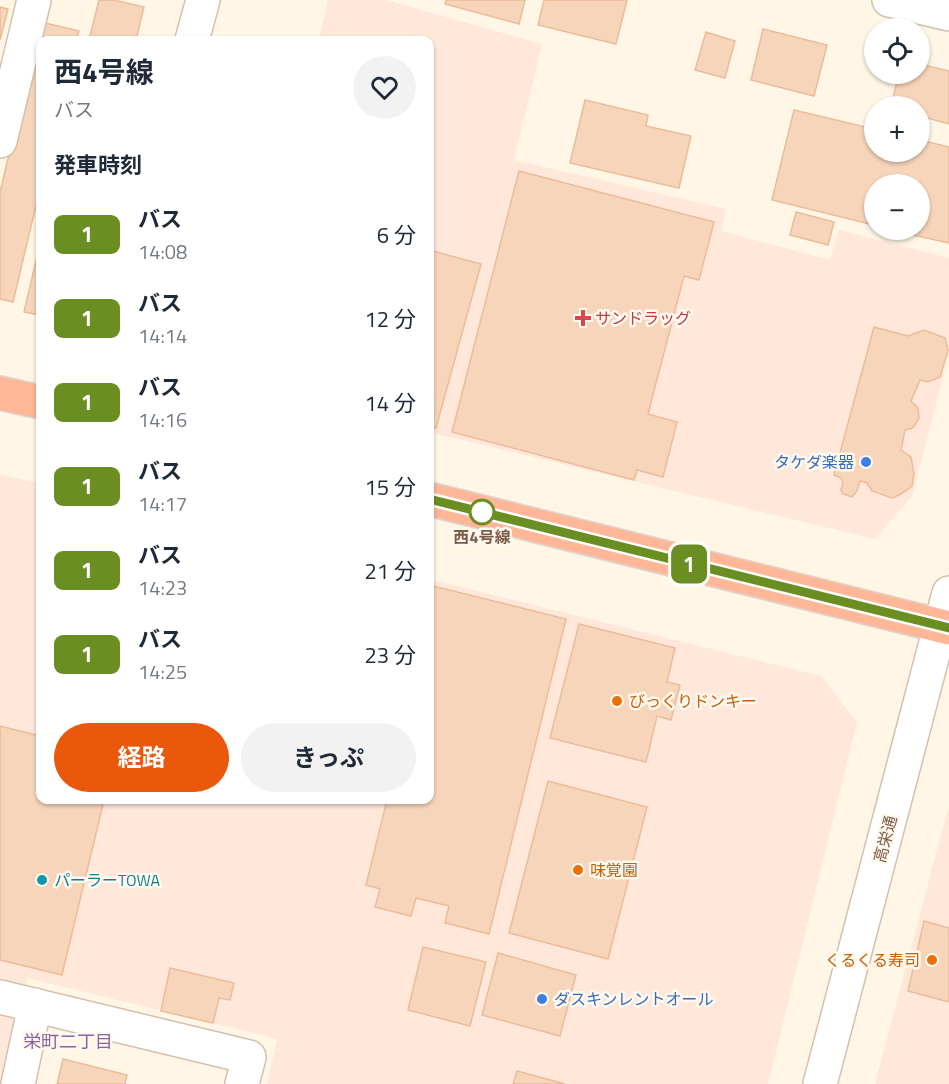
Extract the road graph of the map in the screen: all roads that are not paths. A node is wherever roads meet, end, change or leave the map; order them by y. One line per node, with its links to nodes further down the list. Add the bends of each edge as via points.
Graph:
1 (34, 0): 6 (street)
2 (203, 0): 5 (street)
3 (889, 0): 4 (street)
4 (949, 14)
5 (193, 36)
6 (0, 141)
7 (0, 393): 8 (highway)
8 (36, 401)
9 (434, 500): 11 (highway)
10 (949, 593): 11 (street, 高栄通)
11 (945, 627): 16 (street, 高栄通)
12 (0, 997): 13 (street)
13 (35, 1005): 14 (street); 15 (street, via 249,1057)
14 (18, 1084)
15 (242, 1084)
16 (820, 1084)

